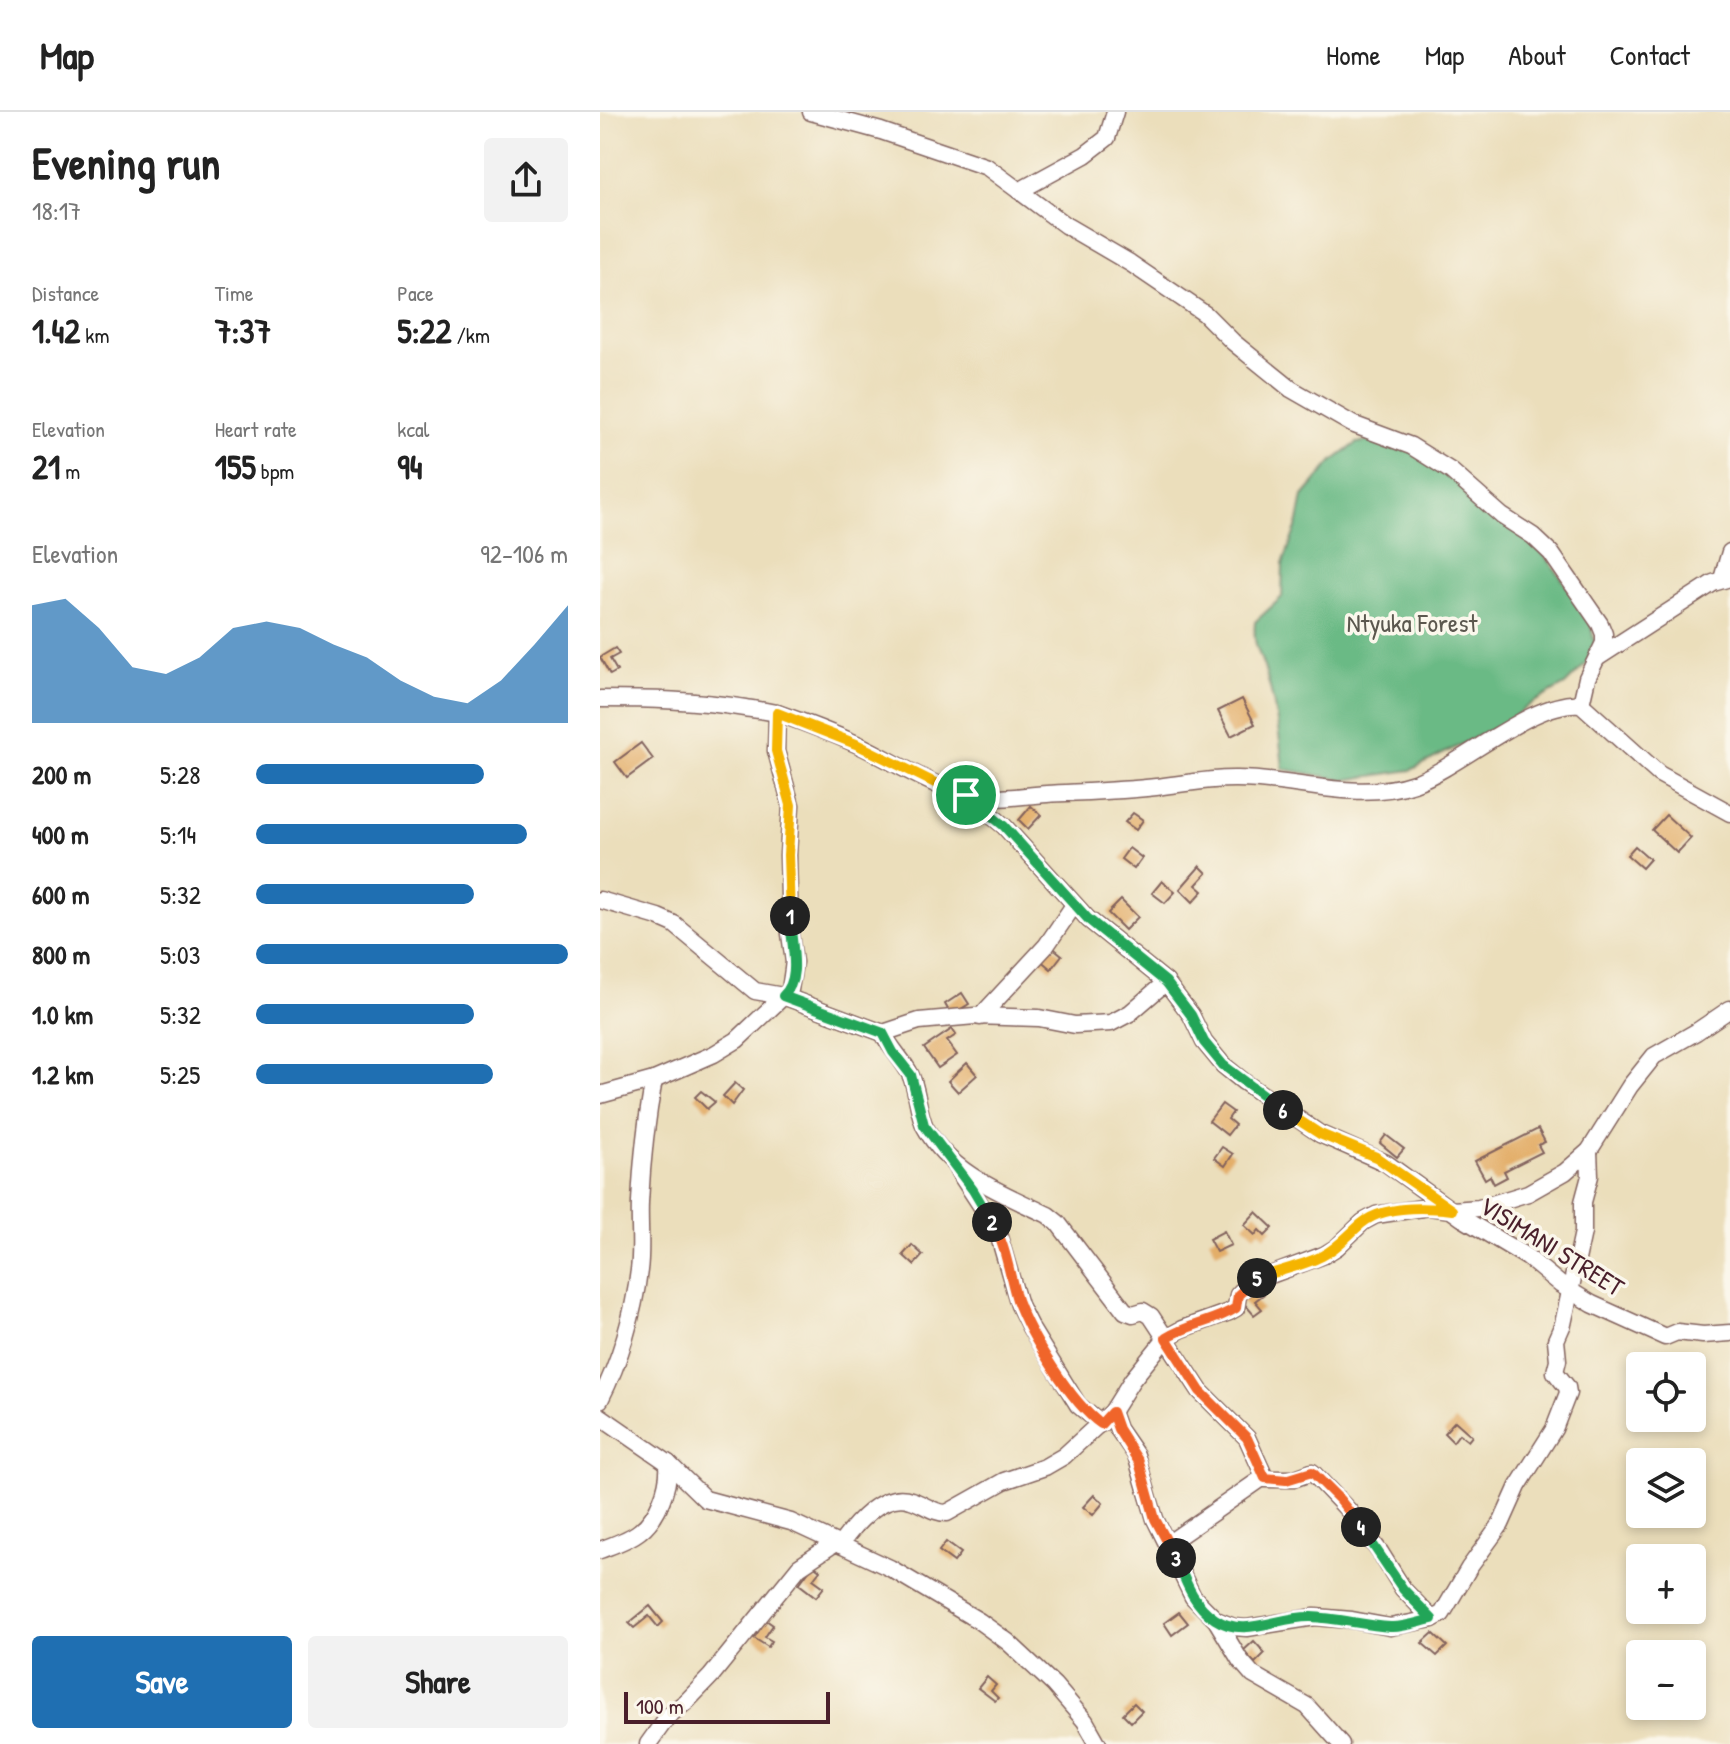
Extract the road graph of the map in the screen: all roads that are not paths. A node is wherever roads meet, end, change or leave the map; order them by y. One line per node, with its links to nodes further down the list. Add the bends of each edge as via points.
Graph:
1 (811, 112): 4 (street, via 987,167)
2 (1100, 112): 3 (street)
3 (1114, 120): 4 (street, via 1107,138 1085,155)
4 (1019, 191): 7 (street, via 1205,314 1291,389 1352,424 1422,453 1533,536 1551,553 1600,624 1604,643)
5 (1730, 552): 6 (street)
6 (1726, 578): 7 (street)
7 (1596, 659): 9 (street)
8 (600, 699): 10 (street, via 667,699)
9 (1581, 704): 11 (street, via 1546,708 1427,778 1380,789 1231,779 991,798); 12 (street, via 1659,774)
10 (777, 713): 11 (street); 16 (street, via 776,751 792,824 788,855 794,962 790,990)
11 (966, 795): 14 (street, VISIMANI STREET, via 1020,843)
12 (1730, 813)
13 (600, 900): 16 (street, via 674,924 751,988)
14 (1074, 905): 15 (street, VISIMANI STREET); 18 (street, via 1046,946)
15 (1166, 982): 18 (street, via 1111,1023); 24 (street, VISIMANI STREET, via 1213,1054 1244,1082 1320,1134 1386,1163)
16 (783, 996): 19 (street); 20 (street, via 737,1040)
17 (1730, 1009): 22 (street, via 1654,1056)
18 (980, 1017): 19 (street, via 919,1021)
19 (883, 1033): 23 (street, via 911,1075 924,1125)
20 (654, 1080): 21 (street); 28 (street, via 644,1131 636,1292)
21 (600, 1095)
22 (1589, 1151): 24 (street, via 1532,1191 1479,1208); 25 (street, via 1583,1232)
23 (954, 1165): 27 (street, via 1058,1223 1125,1311 1147,1313); 30 (street, via 997,1230 1030,1327 1078,1405)
24 (1452, 1210): 25 (street, VISIMANI STREET); 27 (street, via 1429,1207 1376,1215 1324,1255 1249,1283 1238,1295 1236,1308)
25 (1569, 1290): 26 (street, VISIMANI STREET, via 1660,1335); 36 (street, via 1556,1340 1555,1370 1567,1387 1567,1399 1498,1531 1447,1608)
26 (1730, 1333)
27 (1166, 1338): 30 (street); 32 (street, via 1200,1391 1247,1438)
28 (600, 1400)
29 (600, 1416): 31 (street)
30 (1107, 1418): 33 (street, via 1139,1462 1152,1510); 34 (street, via 1064,1456 1004,1481 952,1511 937,1512 903,1498 885,1502)
31 (668, 1463): 34 (street, via 705,1499 786,1520); 35 (street, via 664,1492 647,1525)
32 (1265, 1478): 33 (street); 36 (street, via 1286,1480 1313,1473)
33 (1169, 1543): 37 (street, via 1193,1597)
34 (837, 1544): 38 (street, via 799,1567); 39 (street, via 890,1568 1008,1642 1054,1685)
35 (600, 1550)
36 (1432, 1619): 37 (street, via 1390,1627 1304,1617 1247,1628)
37 (1216, 1620): 40 (street, via 1253,1675 1307,1706)
38 (648, 1744)
39 (1098, 1744)
40 (1341, 1744)

